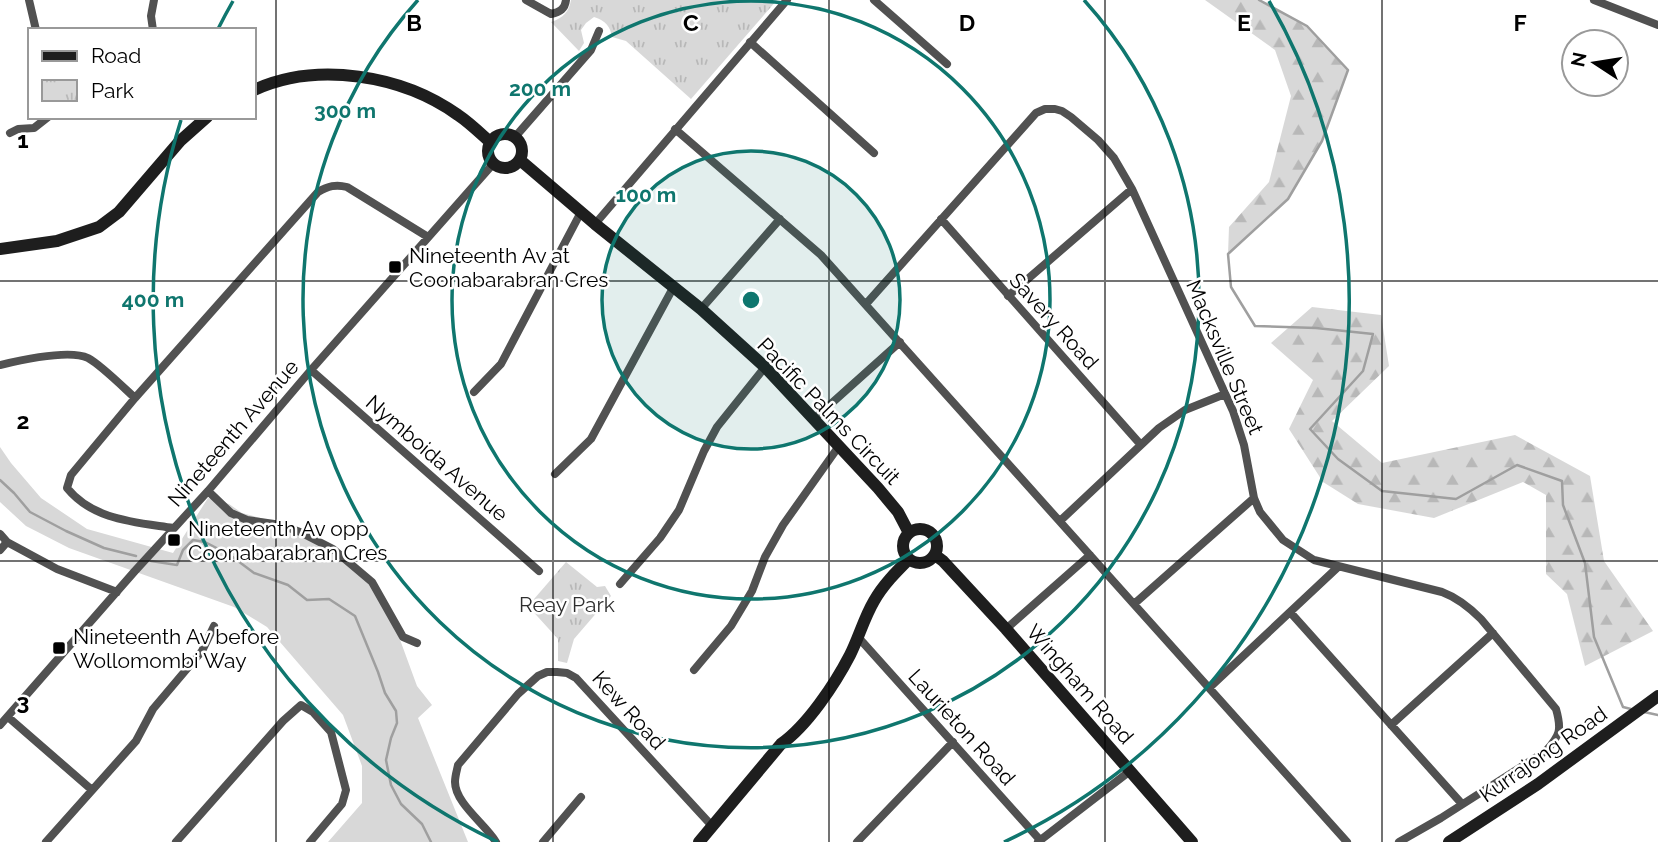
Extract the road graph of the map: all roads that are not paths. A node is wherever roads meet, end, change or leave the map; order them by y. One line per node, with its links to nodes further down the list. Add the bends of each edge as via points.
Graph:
1 (29, 0): 9 (street)
2 (154, 0): 10 (street)
3 (526, 0): 4 (street, via 551,14 562,10)
4 (566, 0)
5 (787, 0): 12 (street)
6 (874, 0): 13 (street)
7 (1594, 0): 8 (street)
8 (1658, 25)
9 (36, 28)
10 (153, 28)
11 (599, 31): 19 (street, via 591,50)
12 (750, 42): 17 (street); 21 (street)
13 (947, 65)
14 (256, 89): 20 (street, via 287,79 353,75 399,86 438,103)
15 (45, 119): 18 (street, via 34,128)
16 (202, 119): 30 (street, via 119,212 99,226 57,241)
17 (675, 130): 26 (street); 28 (street)
18 (10, 133)
19 (514, 137): 20 (street, via 503,134); 22 (street, via 522,146)
20 (491, 143): 23 (street, via 488,154)
21 (874, 153)
22 (520, 160): 23 (street, via 507,168); 25 (street, Pacific Palms Circuit)
23 (493, 164): 29 (street, Nineteenth Avenue)
24 (1132, 189): 27 (street, Macksville Street, via 1098,140 1062,111 1045,109 1035,113); 32 (street); 40 (street, Macksville Street)
25 (581, 212): 28 (street, Pacific Palms Circuit); 39 (street, via 501,364)
26 (780, 219): 33 (street); 34 (street)
27 (941, 219): 32 (street, Savery Road); 33 (street, Macksville Street)
28 (595, 224): 31 (street, Pacific Palms Circuit)
29 (428, 237): 38 (street, Nineteenth Avenue); 41 (street, via 347,187 327,187)
30 (0, 249)
31 (673, 288): 34 (street, Pacific Palms Circuit); 45 (street, via 591,439)
32 (1008, 296): 43 (street, Savery Road)
33 (866, 304): 35 (street)
34 (701, 309): 37 (street, Pacific Palms Circuit)
35 (900, 342): 42 (street); 48 (street)
36 (0, 365): 41 (street, via 78,355 90,359)
37 (765, 367): 42 (street, Pacific Palms Circuit); 59 (street, via 717,427 679,510)
38 (311, 370): 46 (street, Nineteenth Avenue); 58 (street, Nymboida Avenue)
39 (474, 392)
40 (1225, 394): 43 (street, via 1185,410); 47 (street, Macksville Street, via 1244,445)
41 (135, 398): 49 (street, via 71,475 67,488 76,499 114,519)
42 (814, 419): 44 (street, Pacific Palms Circuit)
43 (1141, 445): 48 (street)
44 (839, 446): 50 (street, Pacific Palms Circuit, via 898,512); 68 (street, via 782,525 731,626)
45 (555, 474)
46 (208, 491): 49 (street, Nineteenth Avenue); 67 (street, via 231,513 281,525 333,549 372,582 403,637)
47 (1254, 498): 57 (street, Macksville Street, via 1283,540 1314,560); 61 (street)
48 (1060, 521): 55 (street)
49 (173, 528): 60 (street, Nineteenth Avenue)
50 (909, 533): 54 (street, via 922,529 932,534 937,542); 56 (street, via 903,544)
51 (0, 534): 52 (street)
52 (7, 542): 53 (street); 60 (street, via 57,569)
53 (0, 550)
54 (935, 555): 56 (street, via 922,563); 64 (street, Wingham Road)
55 (1090, 555): 61 (street); 64 (street)
56 (909, 559): 66 (street, via 876,598)
57 (1338, 567): 62 (street); 65 (street, Macksville Street, via 1457,598)
58 (539, 571)
59 (620, 584)
60 (117, 592): 71 (street, Nineteenth Avenue)
61 (1133, 604): 69 (street)
62 (1290, 612): 69 (street); 72 (street)
63 (214, 625): 76 (street, via 202,651 153,709 136,741)
64 (1006, 629): 75 (street, Wingham Road)
65 (1493, 634): 72 (street); 78 (street, Macksville Street, via 1556,709 1558,737 1546,751)
66 (858, 637): 74 (street, Laurieton Road); 79 (street, via 839,674 804,723)
67 (417, 643)
68 (694, 670)
69 (1209, 688): 89 (street)
70 (1658, 696): 91 (street, Kurrajong Road, via 1538,784)
71 (8, 717): 73 (street, Nineteenth Avenue); 76 (street)
72 (1391, 725): 78 (street)
73 (0, 726)
74 (953, 742): 80 (street, Laurieton Road); 87 (street)
75 (1130, 771): 80 (street); 88 (street, Wingham Road)
76 (92, 790): 81 (street)
77 (581, 797): 85 (street)
78 (1462, 804): 90 (street, Macksville Street)
79 (713, 827): 84 (street, Kew Road, via 576,678 547,672 518,694 458,765 456,791); 86 (street)
80 (1039, 841)
81 (46, 842)
82 (176, 842): 83 (street, via 301,705 331,732 346,790 342,804)
83 (310, 842)
84 (496, 842)
85 (543, 842)
86 (699, 842)
87 (857, 842)
88 (1192, 842)
89 (1347, 842)
90 (1399, 842)
91 (1448, 842)

